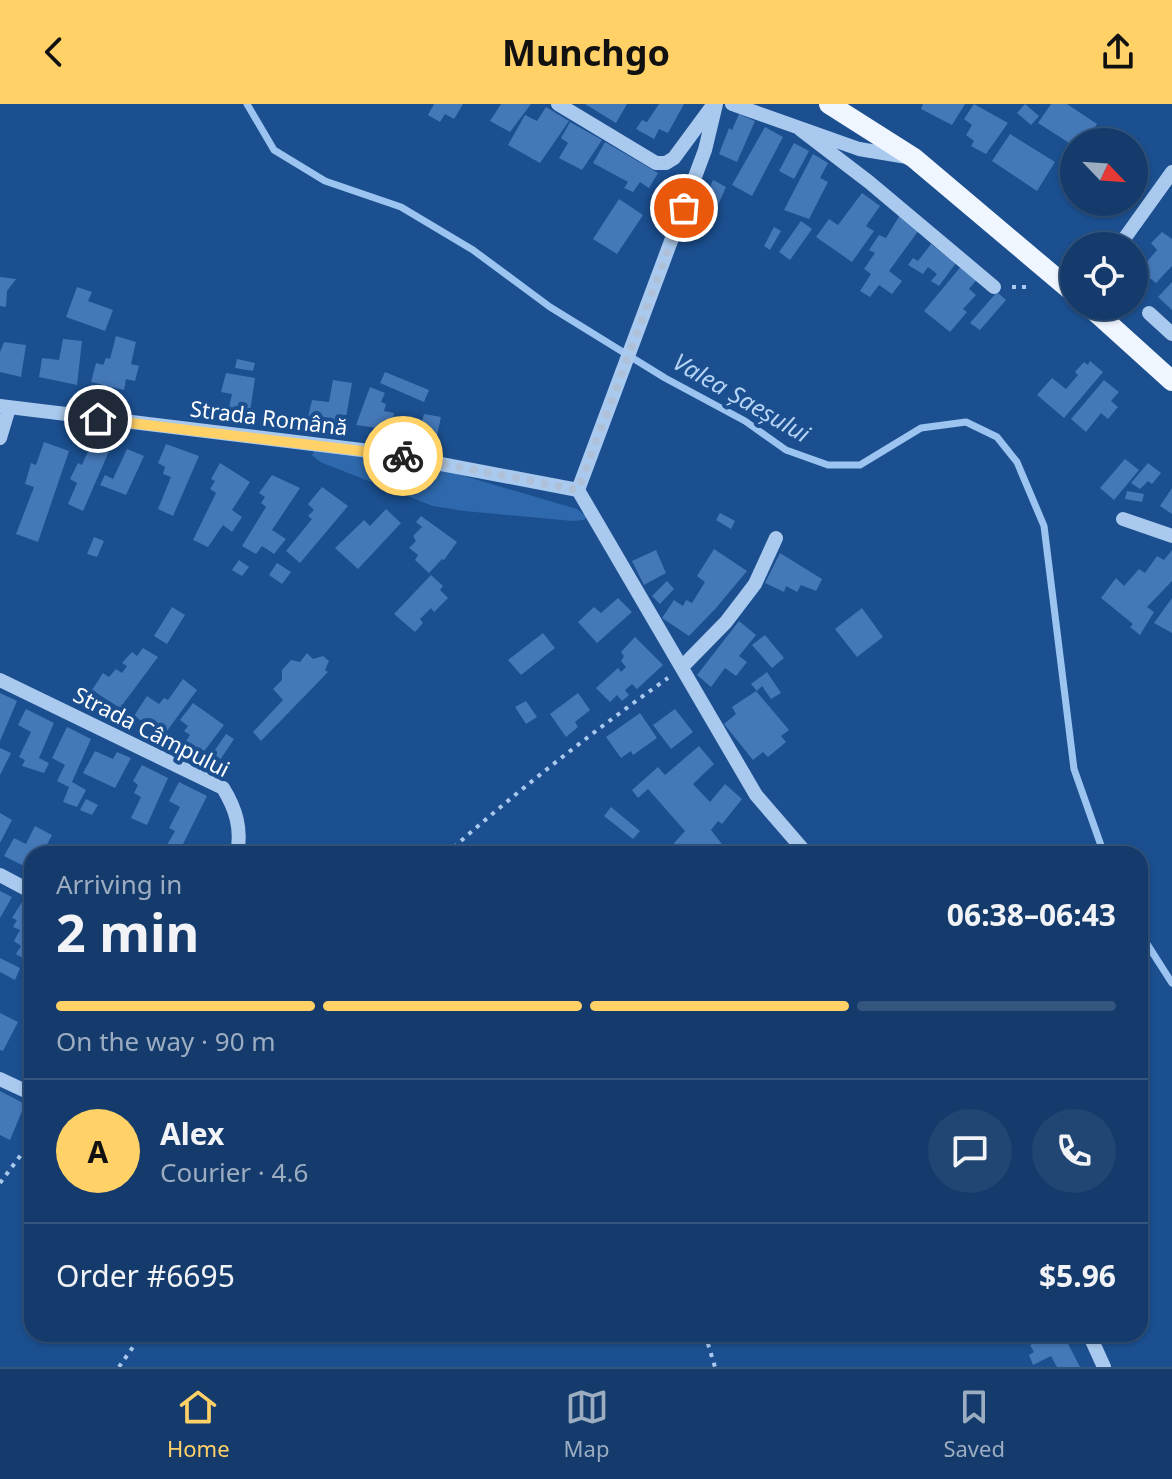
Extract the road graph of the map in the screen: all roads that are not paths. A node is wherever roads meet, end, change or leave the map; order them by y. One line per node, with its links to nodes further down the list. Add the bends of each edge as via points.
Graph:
1 (558, 104): 2 (street, via 656,163 674,158)
2 (715, 104): 17 (street, via 705,150)
3 (732, 104): 5 (street)
4 (829, 104): 6 (main road)
5 (801, 130): 6 (street, via 859,149); 10 (street)
6 (914, 158): 9 (main road)
7 (1172, 172): 8 (street)
8 (1129, 232)
9 (1060, 281)
10 (994, 287)
11 (1149, 313): 13 (street)
12 (1106, 320): 14 (main road)
13 (1172, 334)
14 (1172, 381)
15 (4, 407): 16 (street); 17 (street, Strada Română, via 378,452)
16 (0, 438)
17 (578, 490): 21 (street)
18 (1123, 519): 19 (street)
19 (1172, 536)
20 (776, 538): 21 (street, via 755,584)
21 (682, 667): 24 (street, via 756,795)
22 (0, 680): 23 (street, Strada Câmpului, via 223,788 235,808)
23 (237, 846)
24 (800, 846)
25 (0, 875): 26 (street)
26 (24, 888)
27 (0, 1079): 28 (street)
28 (24, 1090)
29 (1093, 1342): 30 (street)
30 (1104, 1367)

